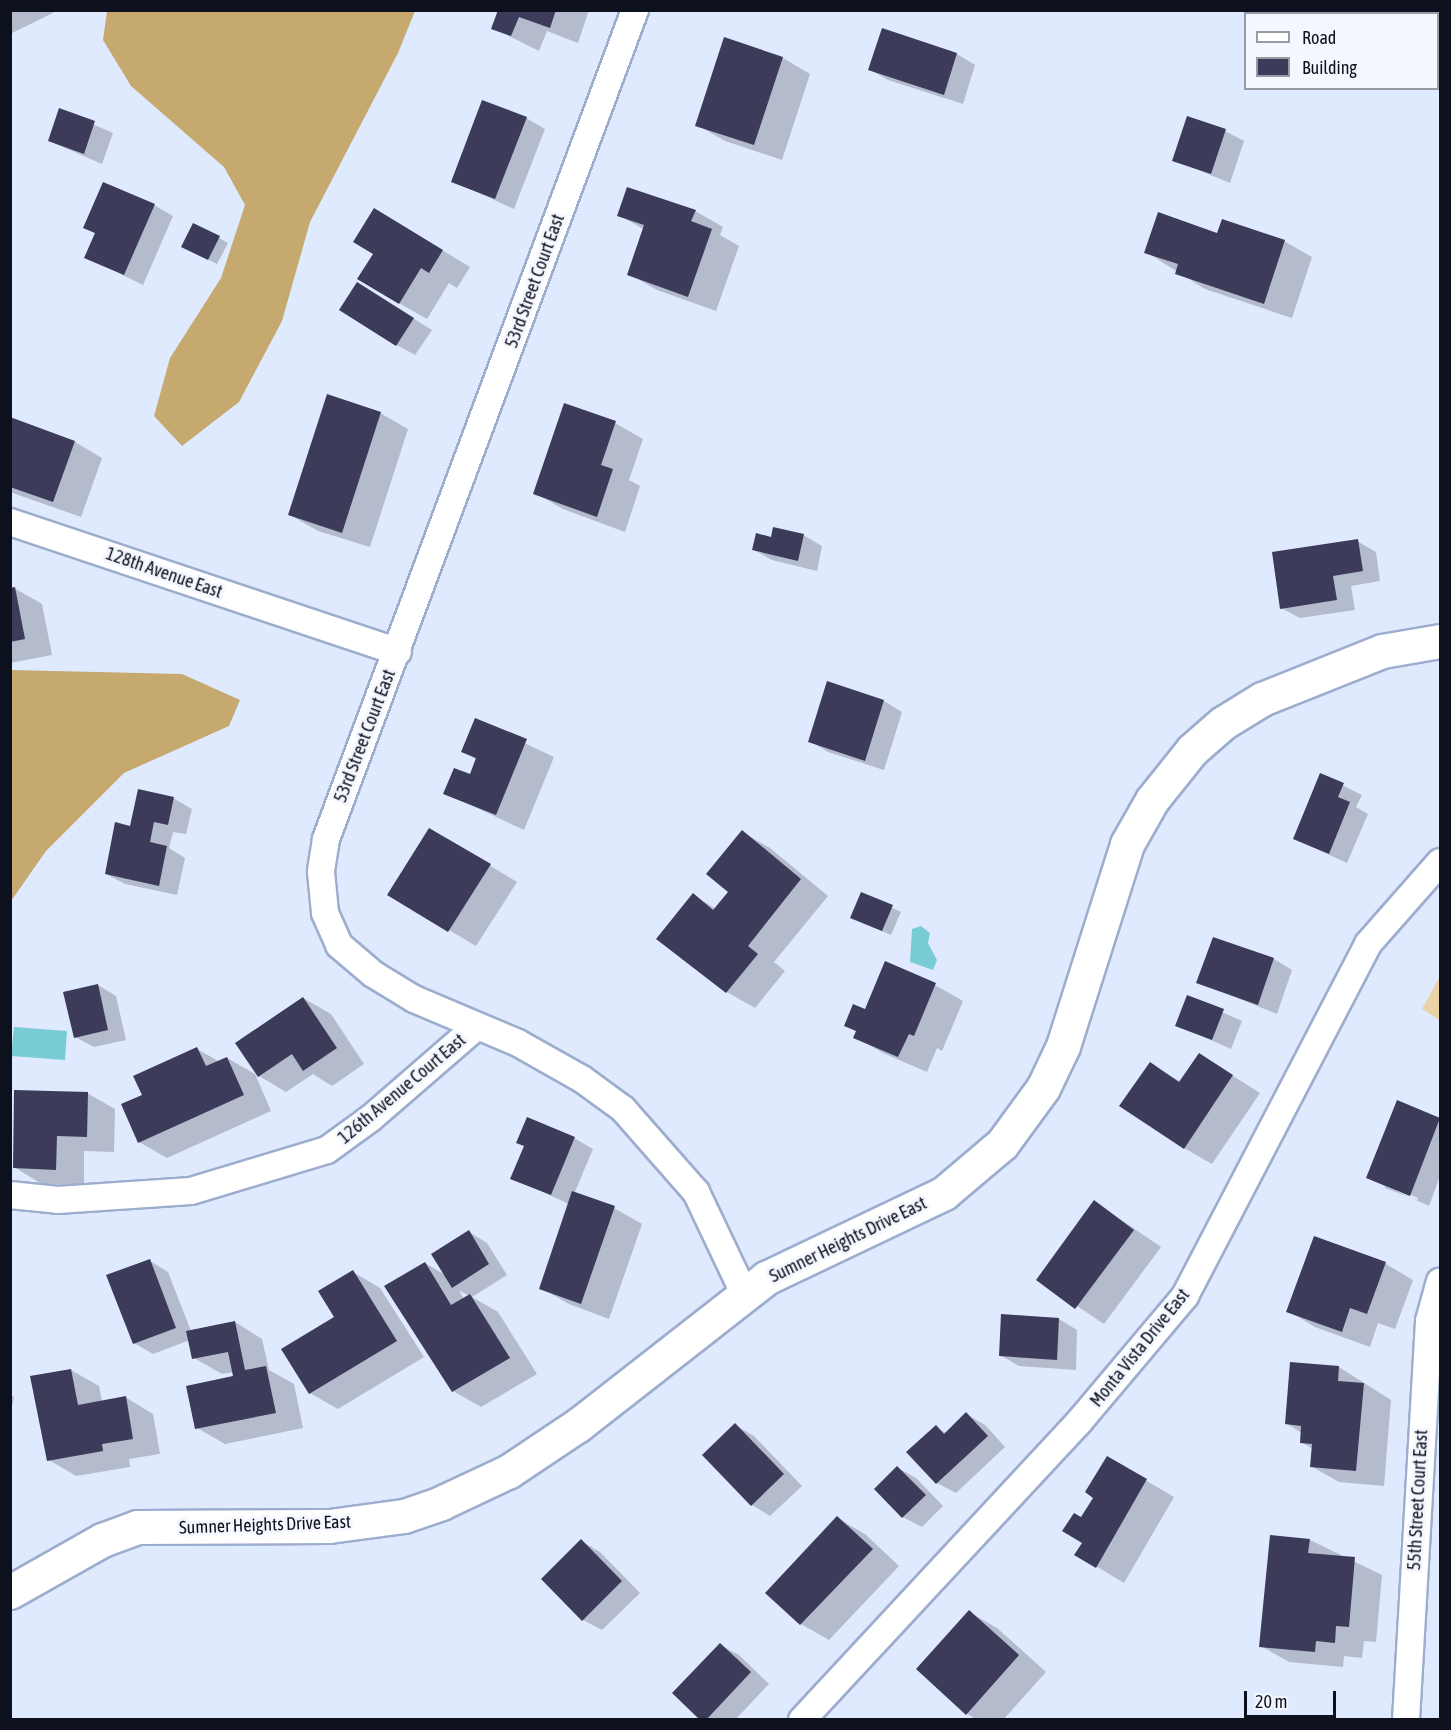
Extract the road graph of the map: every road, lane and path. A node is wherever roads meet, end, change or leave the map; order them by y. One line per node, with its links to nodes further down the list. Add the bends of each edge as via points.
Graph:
1 (635, 10): 4 (street, 53rd Street Court East)
2 (10, 522): 4 (street, 128th Avenue East)
3 (1440, 641): 9 (street, Sumner Heights Drive East, via 1382,651 1262,699 1222,723 1192,750 1152,800 1127,844 1063,1046 1033,1104 1009,1136 944,1193 766,1278)
4 (398, 652): 6 (street, 53rd Street Court East, via 326,839 321,872 326,913 339,945 373,974 414,999)
5 (1440, 862): 11 (street, Monta Vista Drive East, via 1368,944 1185,1296 1079,1422)
6 (476, 1028): 7 (street, 126th Avenue Court East, via 371,1118 327,1150 191,1191 58,1200); 9 (street, 53rd Street Court East, via 518,1043 582,1079 623,1109 696,1192)
7 (10, 1195)
8 (1440, 1281): 12 (street, 55th Street Court East, via 1429,1321)
9 (745, 1295): 10 (street, Sumner Heights Drive East, via 578,1425 509,1471 441,1503 404,1516 329,1526 136,1527 102,1540)
10 (10, 1592)
11 (802, 1719)
12 (1406, 1719)

